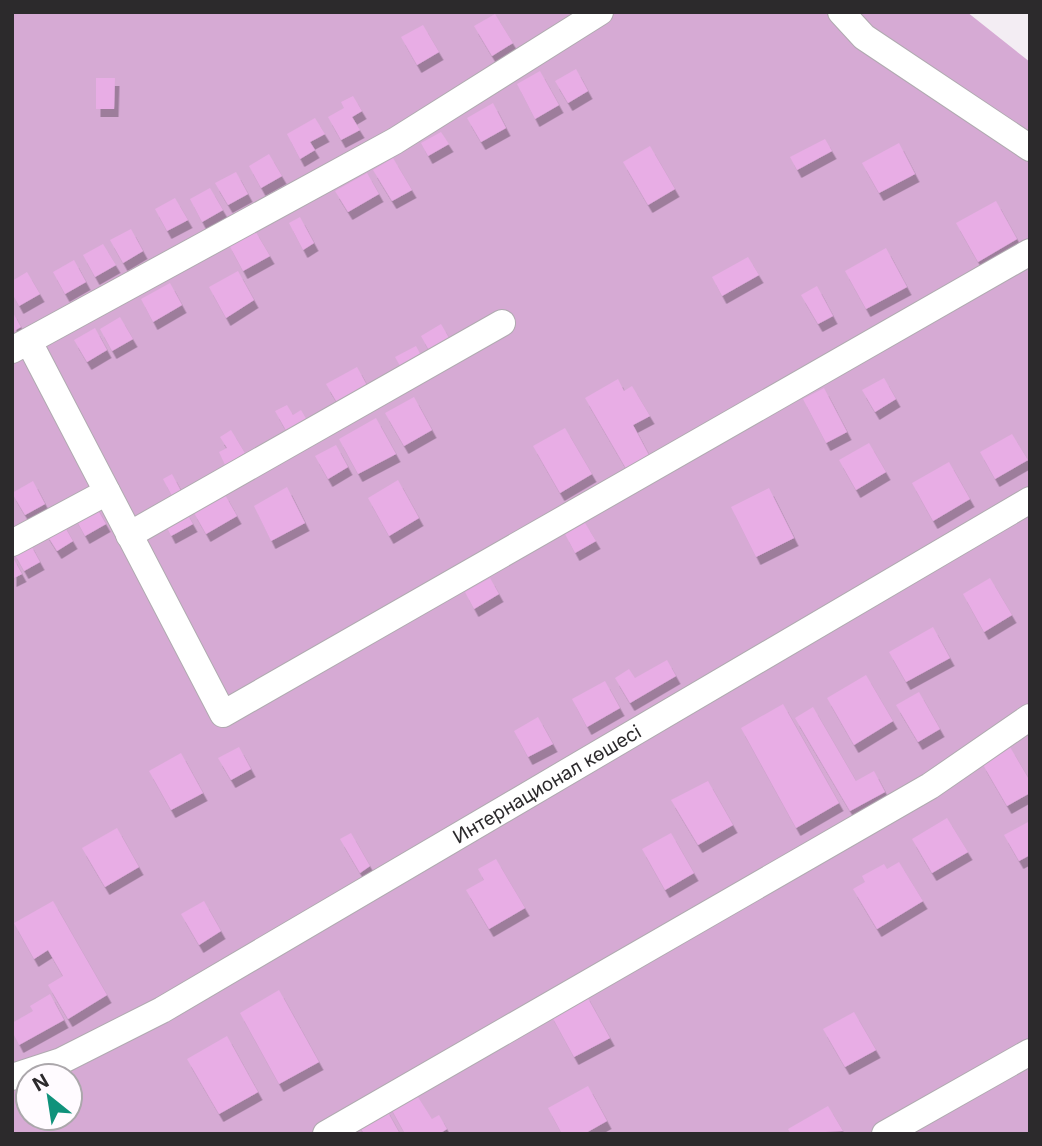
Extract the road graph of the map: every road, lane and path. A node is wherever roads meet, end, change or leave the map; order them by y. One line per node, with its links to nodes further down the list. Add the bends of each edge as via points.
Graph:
1 (600, 12): 6 (street, via 395,141)
2 (841, 12): 3 (street, via 864,37)
3 (1030, 148)
4 (1030, 252): 9 (street, via 223,713)
5 (502, 323): 9 (street)
6 (21, 346): 7 (street)
7 (107, 492): 9 (street); 10 (street)
8 (1030, 500): 13 (street, Интернационал көшесі, via 162,1010 61,1061)
9 (129, 535)
10 (12, 542)
11 (1030, 718): 14 (street, via 930,786)
12 (1030, 1052): 15 (street)
13 (12, 1077)
14 (326, 1134)
15 (885, 1134)

